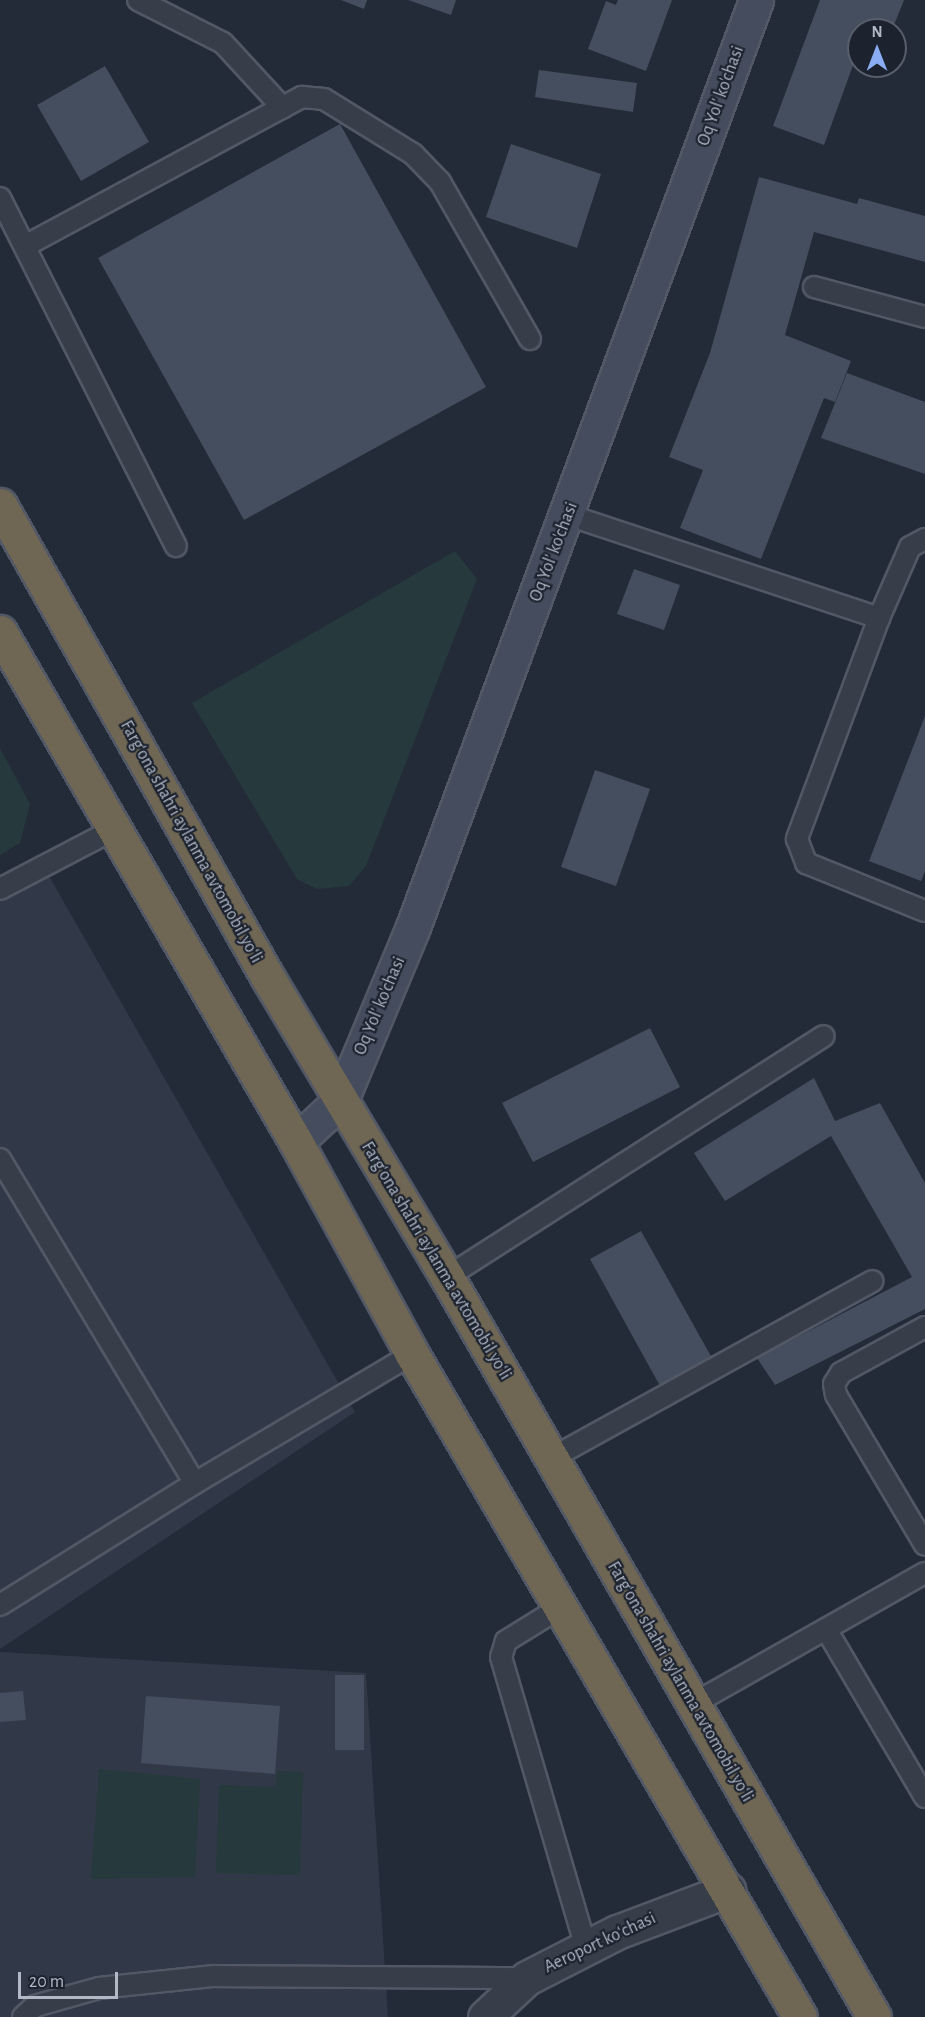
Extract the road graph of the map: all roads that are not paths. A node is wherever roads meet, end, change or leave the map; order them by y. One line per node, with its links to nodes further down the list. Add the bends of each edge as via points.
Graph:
1 (138, 0): 3 (lane, via 223,43)
2 (756, 0): 10 (street, Oq Yol' ko'chasi)
3 (283, 108): 5 (lane); 8 (lane, via 302,97 324,99 413,154 440,182)
4 (0, 198): 5 (lane)
5 (25, 246): 12 (lane)
6 (814, 288): 7 (lane)
7 (925, 317)
8 (530, 339)
9 (0, 505): 19 (highway, Fargʻona shahri aylanma avtomobil yoʻli)
10 (568, 515): 13 (lane); 19 (street, Oq Yol' ko'chasi, via 413,927)
11 (925, 539): 13 (lane, via 910,547)
12 (176, 546)
13 (879, 618): 17 (lane, via 797,839 806,862)
14 (0, 632): 15 (highway)
15 (114, 829): 16 (lane); 20 (highway)
16 (0, 889)
17 (925, 911)
18 (824, 1036): 22 (lane)
19 (341, 1100): 20 (street); 22 (highway, Fargʻona shahri aylanma avtomobil yoʻli)
20 (296, 1142): 25 (highway)
21 (0, 1160): 27 (lane)
22 (447, 1277): 26 (highway, Fargʻona shahri aylanma avtomobil yoʻli)
23 (872, 1281): 26 (lane)
24 (925, 1327): 28 (lane, via 841,1373 834,1384 836,1395)
25 (412, 1354): 27 (lane); 31 (highway)
26 (552, 1458): 33 (highway, Fargʻona shahri aylanma avtomobil yoʻli)
27 (195, 1483): 30 (lane)
28 (925, 1545)
29 (925, 1574): 32 (lane)
30 (0, 1605)
31 (561, 1607): 35 (highway); 36 (lane, via 506,1641 501,1657)
32 (826, 1629): 33 (lane); 34 (lane)
33 (693, 1704): 41 (highway, Fargʻona shahri aylanma avtomobil yoʻli)
34 (925, 1797)
35 (728, 1890): 36 (street, Aeroport koʻchasi); 40 (highway)
36 (586, 1948): 37 (street, Aeroport koʻchasi)
37 (527, 1978): 38 (lane, via 214,1976 99,1988 35,2006); 39 (street, Aeroport koʻchasi)
38 (23, 2017)
39 (485, 2017)
40 (800, 2017)
41 (874, 2017)

